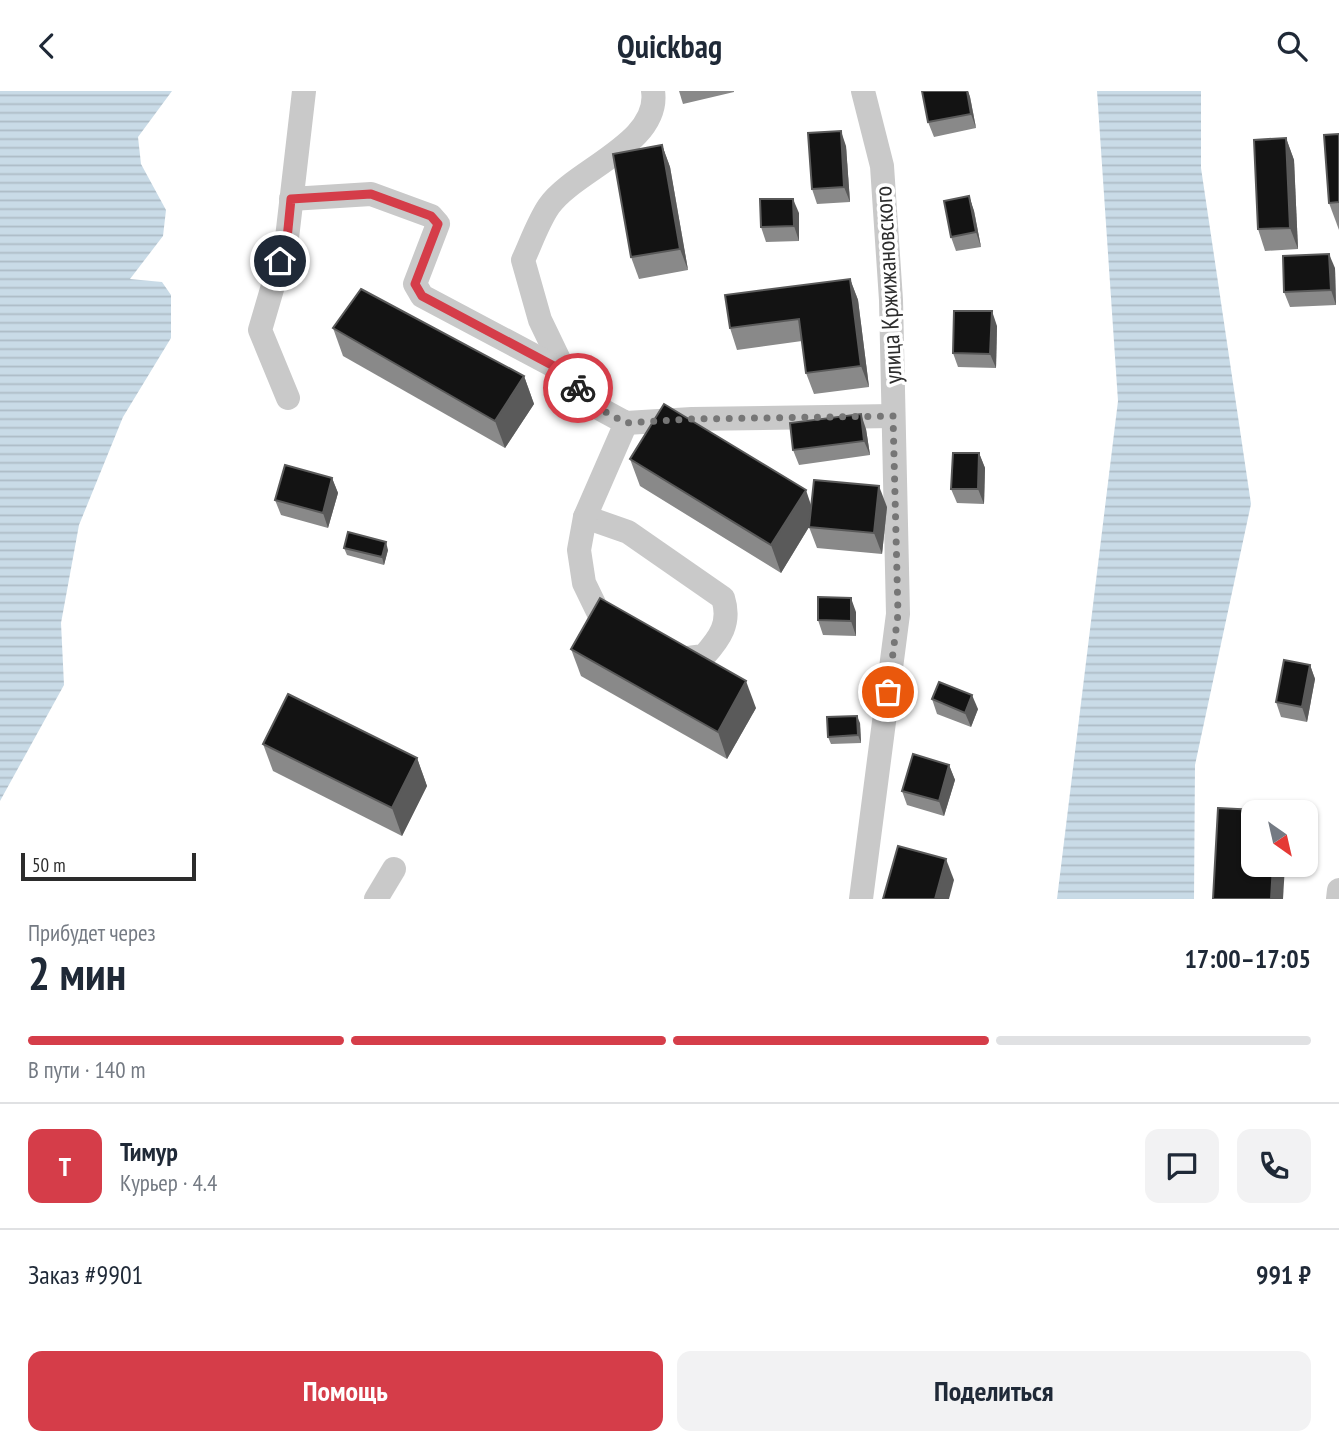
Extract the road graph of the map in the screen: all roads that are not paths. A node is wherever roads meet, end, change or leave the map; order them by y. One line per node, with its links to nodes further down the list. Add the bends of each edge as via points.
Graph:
1 (304, 91): 4 (street)
2 (653, 91): 5 (street, via 655,104 638,135 550,205 523,260 540,320)
3 (863, 91): 7 (street, улица Кржижановского, via 882,166)
4 (291, 199): 5 (street, via 371,194 431,216 438,224 415,284 422,296); 6 (street, via 287,239 260,330)
5 (565, 372): 8 (street, via 591,404)
6 (288, 398)
7 (893, 416): 8 (street); 13 (street, улица Кржижановского, via 898,614)
8 (626, 423): 9 (street)
9 (585, 517): 9 (street, via 579,550 584,583 600,616 680,659 704,656 721,636 727,613 723,598 628,532)
10 (394, 869): 12 (street)
11 (1339, 890): 14 (street)
12 (376, 899)
13 (861, 899)
14 (1338, 899)

